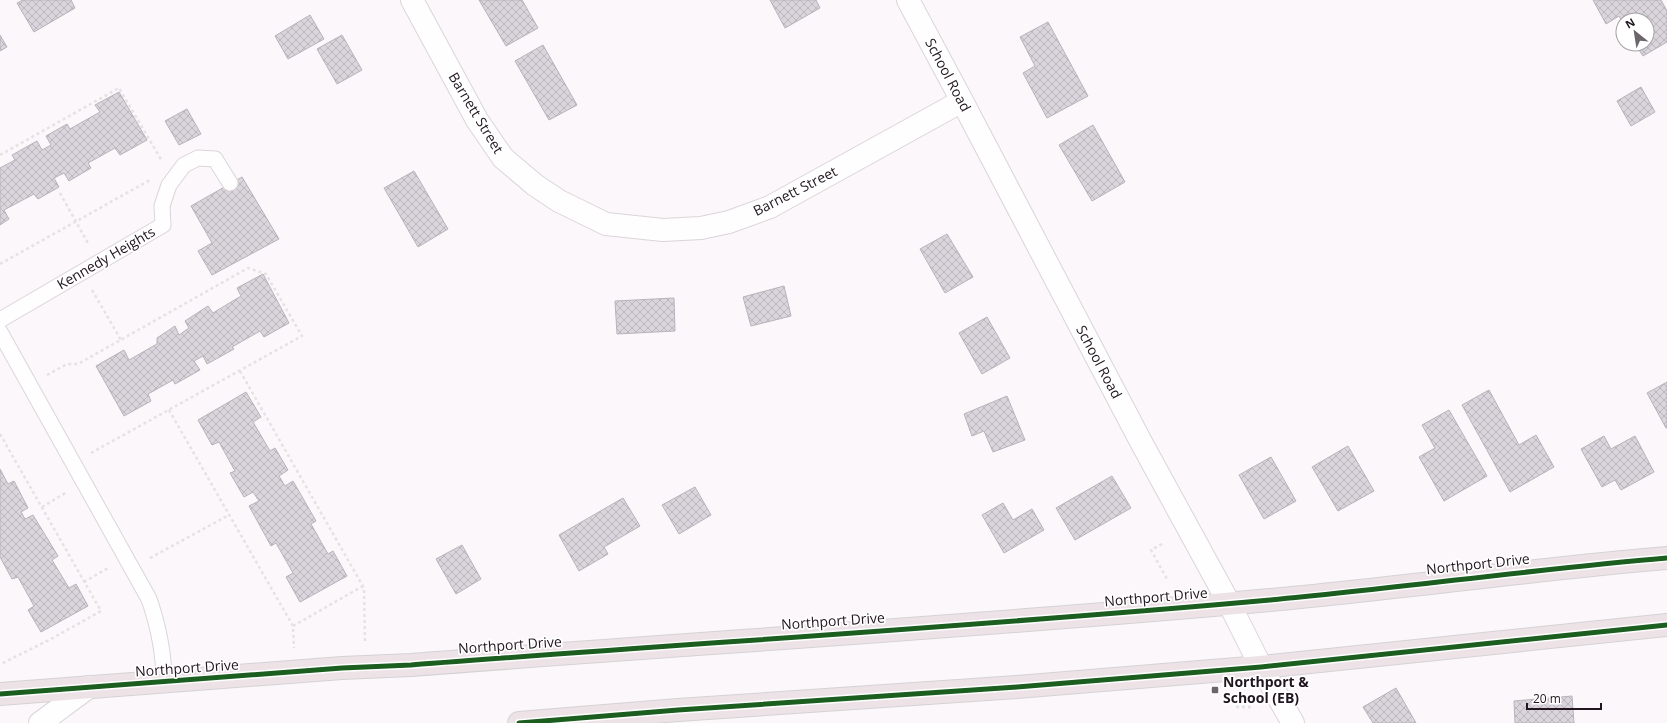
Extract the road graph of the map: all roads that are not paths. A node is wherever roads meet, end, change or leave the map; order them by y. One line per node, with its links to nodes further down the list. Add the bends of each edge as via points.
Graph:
1 (412, 0): 3 (street, Barnett Street, via 477,120 503,158 558,201 606,224 663,230 701,228 729,222 770,207)
2 (908, 0): 3 (street, School Road)
3 (962, 101): 8 (street, School Road, via 1141,442)
4 (230, 183): 5 (lane, Kennedy Heights, via 216,159 198,158 184,165 170,175 162,206 163,226)
5 (0, 320)
6 (0, 332): 11 (lane, via 149,599 156,620)
7 (1667, 558): 8 (main road, Northport Drive, via 1569,566)
8 (1229, 603): 10 (street, School Road); 11 (main road, Northport Drive)
9 (1667, 625): 10 (main road)
10 (1261, 667): 15 (main road); 16 (street, School Road)
11 (164, 682): 12 (main road, Northport Drive)
12 (89, 687): 13 (main road, Northport Drive); 14 (street)
13 (0, 694)
14 (40, 723)
15 (519, 723)
16 (1293, 723)

